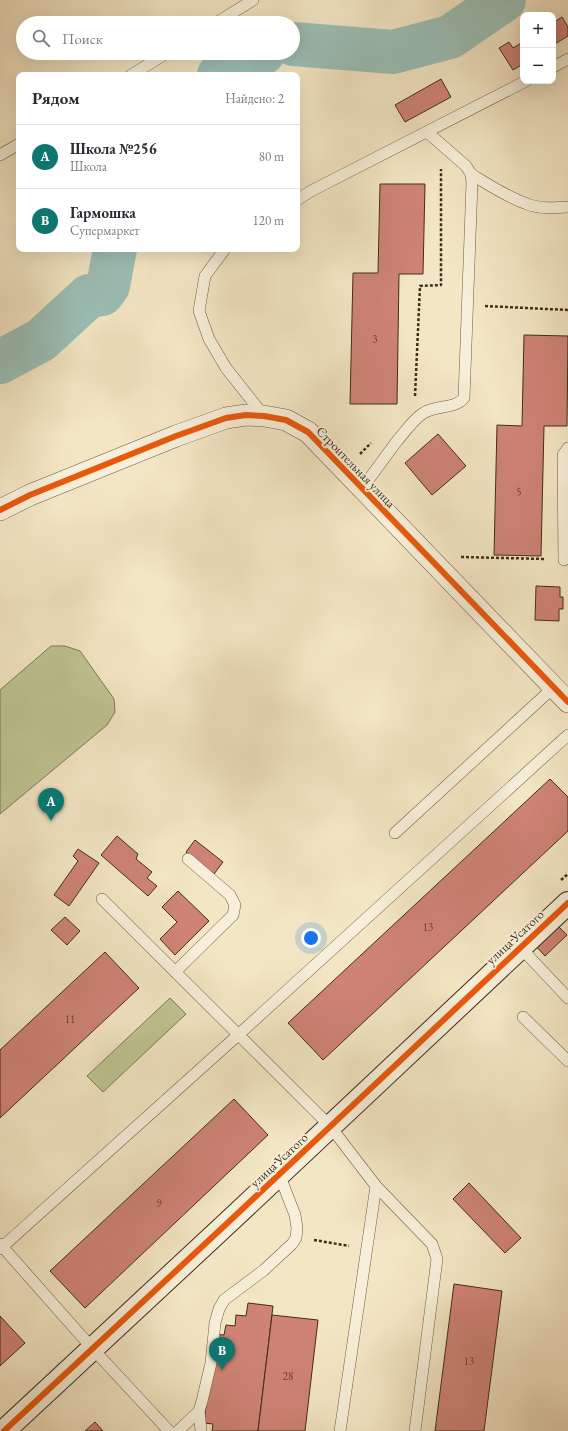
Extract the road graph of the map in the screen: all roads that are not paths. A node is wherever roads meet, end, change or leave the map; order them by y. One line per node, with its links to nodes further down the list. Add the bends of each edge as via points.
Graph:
1 (253, 0): 2 (lane)
2 (227, 16)
3 (568, 59): 5 (lane)
4 (156, 60): 6 (lane)
5 (556, 65)
6 (136, 72)
7 (520, 84): 8 (lane)
8 (427, 132): 11 (lane, via 466,166); 12 (lane)
9 (16, 146): 10 (lane)
10 (0, 155)
11 (471, 174): 13 (lane, via 528,204 548,208); 17 (lane, via 464,398 461,403 431,408 421,415 408,427)
12 (300, 198)
13 (568, 207)
14 (223, 252): 15 (lane, via 205,276 199,311 209,339 226,368)
15 (264, 416): 17 (street, Строительная улица, via 286,420 308,432); 18 (street, Строительная улица, via 246,415 212,423 30,495)
16 (568, 448): 19 (lane, via 563,455)
17 (362, 488): 20 (street, Строительная улица)
18 (0, 510)
19 (564, 560)
20 (554, 687): 21 (street, Строительная улица); 23 (lane)
21 (568, 702)
22 (568, 735): 31 (lane)
23 (395, 833)
24 (188, 859): 28 (lane, via 230,895 235,905 233,915)
25 (102, 899): 28 (lane)
26 (568, 903): 27 (street, улица Усатого)
27 (520, 947): 29 (lane); 33 (street, улица Усатого)
28 (175, 972): 31 (lane)
29 (568, 998)
30 (523, 1017): 32 (lane)
31 (237, 1036): 33 (lane); 36 (lane)
32 (568, 1061)
33 (330, 1126): 34 (street, улица Усатого); 35 (lane)
34 (279, 1174): 37 (street, улица Усатого); 38 (lane, via 295,1216 296,1238 264,1270 224,1300 215,1323 211,1363)
35 (376, 1186): 43 (lane); 44 (lane, via 432,1244 437,1258)
36 (1, 1246): 37 (lane)
37 (92, 1348): 39 (street, улица Усатого); 40 (lane)
38 (198, 1411): 41 (lane); 42 (lane)
39 (4, 1431)
40 (169, 1431)
41 (178, 1431)
42 (201, 1431)
43 (340, 1431)
44 (415, 1431)

